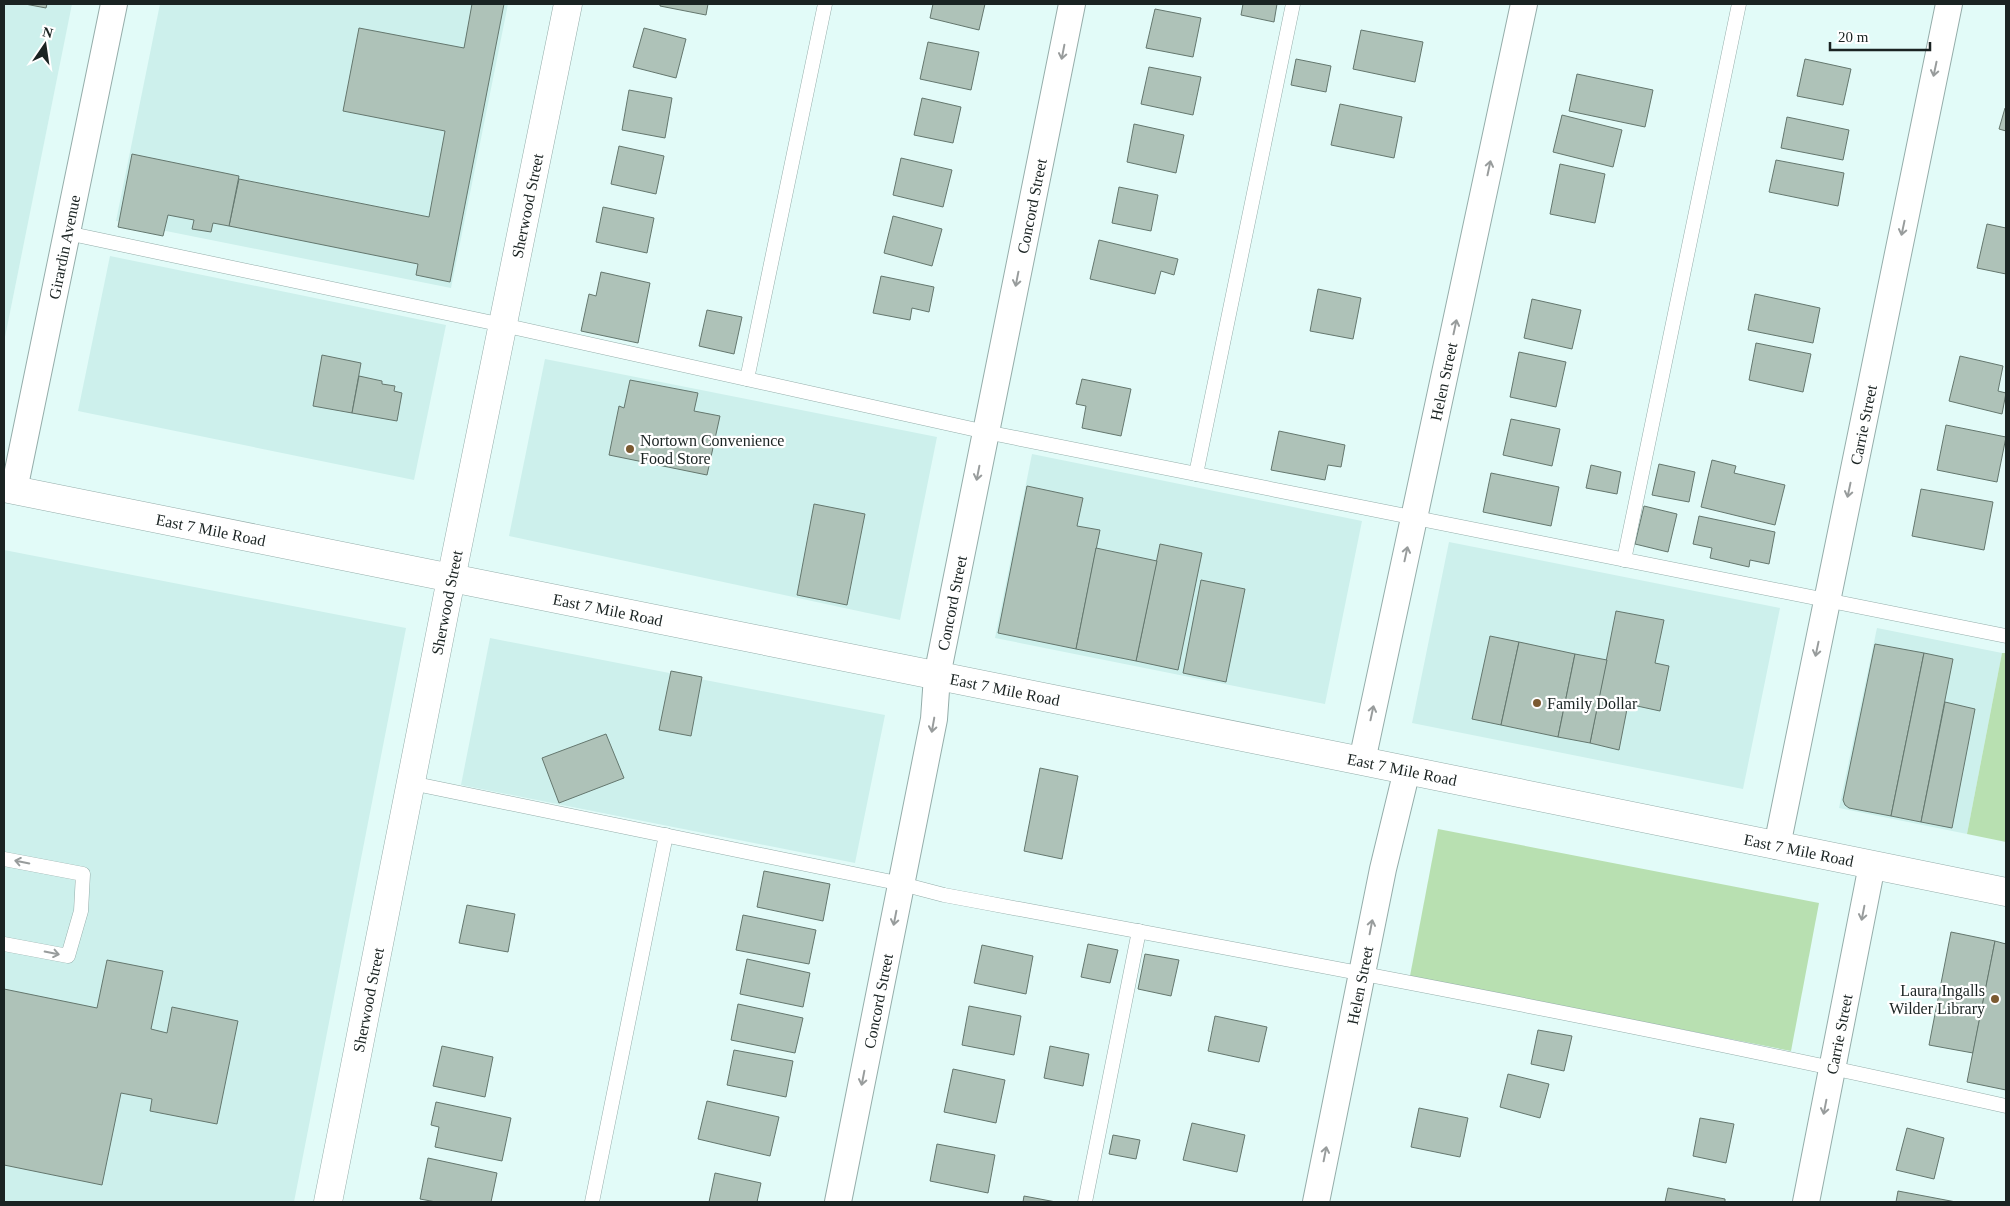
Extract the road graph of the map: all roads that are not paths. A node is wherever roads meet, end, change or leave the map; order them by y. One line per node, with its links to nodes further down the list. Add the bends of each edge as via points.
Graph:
1 (114, 4): 9 (street, Girardin Avenue)
2 (568, 4): 10 (street, Sherwood Street)
3 (825, 4): 11 (lane)
4 (1072, 4): 12 (street, Concord Street, one-way to 12)
5 (1293, 4): 13 (lane)
6 (1524, 4): 15 (street, Helen Street, one-way to 6)
7 (1739, 4): 16 (lane)
8 (1949, 4): 18 (street, Carrie Street, one-way to 18)
9 (67, 233): 10 (lane); 14 (street, Girardin Avenue)
10 (503, 325): 11 (lane); 17 (street, Sherwood Street)
11 (748, 379): 12 (lane)
12 (986, 432): 13 (lane); 20 (street, Concord Street, one-way to 20)
13 (1196, 474): 15 (lane)
14 (9, 489): 17 (street, East 7 Mile Road)
15 (1414, 518): 16 (lane); 21 (street, Helen Street, one-way to 15)
16 (1624, 560): 18 (lane)
17 (451, 579): 20 (street, East 7 Mile Road); 23 (street, Sherwood Street)
18 (1827, 600): 19 (lane); 25 (street, Carrie Street, one-way to 25)
19 (2006, 636)
20 (937, 676): 21 (street, East 7 Mile Road); 28 (street, Concord Street, one-way to 28, via 934,719)
21 (1362, 761): 22 (street, East 7 Mile Road)
22 (1407, 770): 25 (street, East 7 Mile Road); 32 (street, Helen Street, one-way to 22)
23 (411, 783): 24 (lane); 35 (street, Sherwood Street)
24 (666, 835): 28 (lane); 36 (lane)
25 (1777, 846): 27 (street, East 7 Mile Road)
26 (4, 859): 31 (lane, one-way to 26, via 68,956 81,911 83,874)
27 (1872, 865): 29 (street, East 7 Mile Road); 33 (street, Carrie Street, one-way to 33)
28 (902, 884): 30 (lane, via 944,896); 37 (street, Concord Street, one-way to 37)
29 (2006, 892)
30 (1139, 931): 32 (lane); 38 (lane)
31 (4, 944)
32 (1362, 974): 33 (lane); 39 (street, Helen Street, one-way to 32)
33 (1832, 1067): 34 (lane); 40 (street, Carrie Street, one-way to 40)
34 (2006, 1106)
35 (328, 1202)
36 (592, 1202)
37 (838, 1202)
38 (1085, 1202)
39 (1316, 1202)
40 (1806, 1202)

